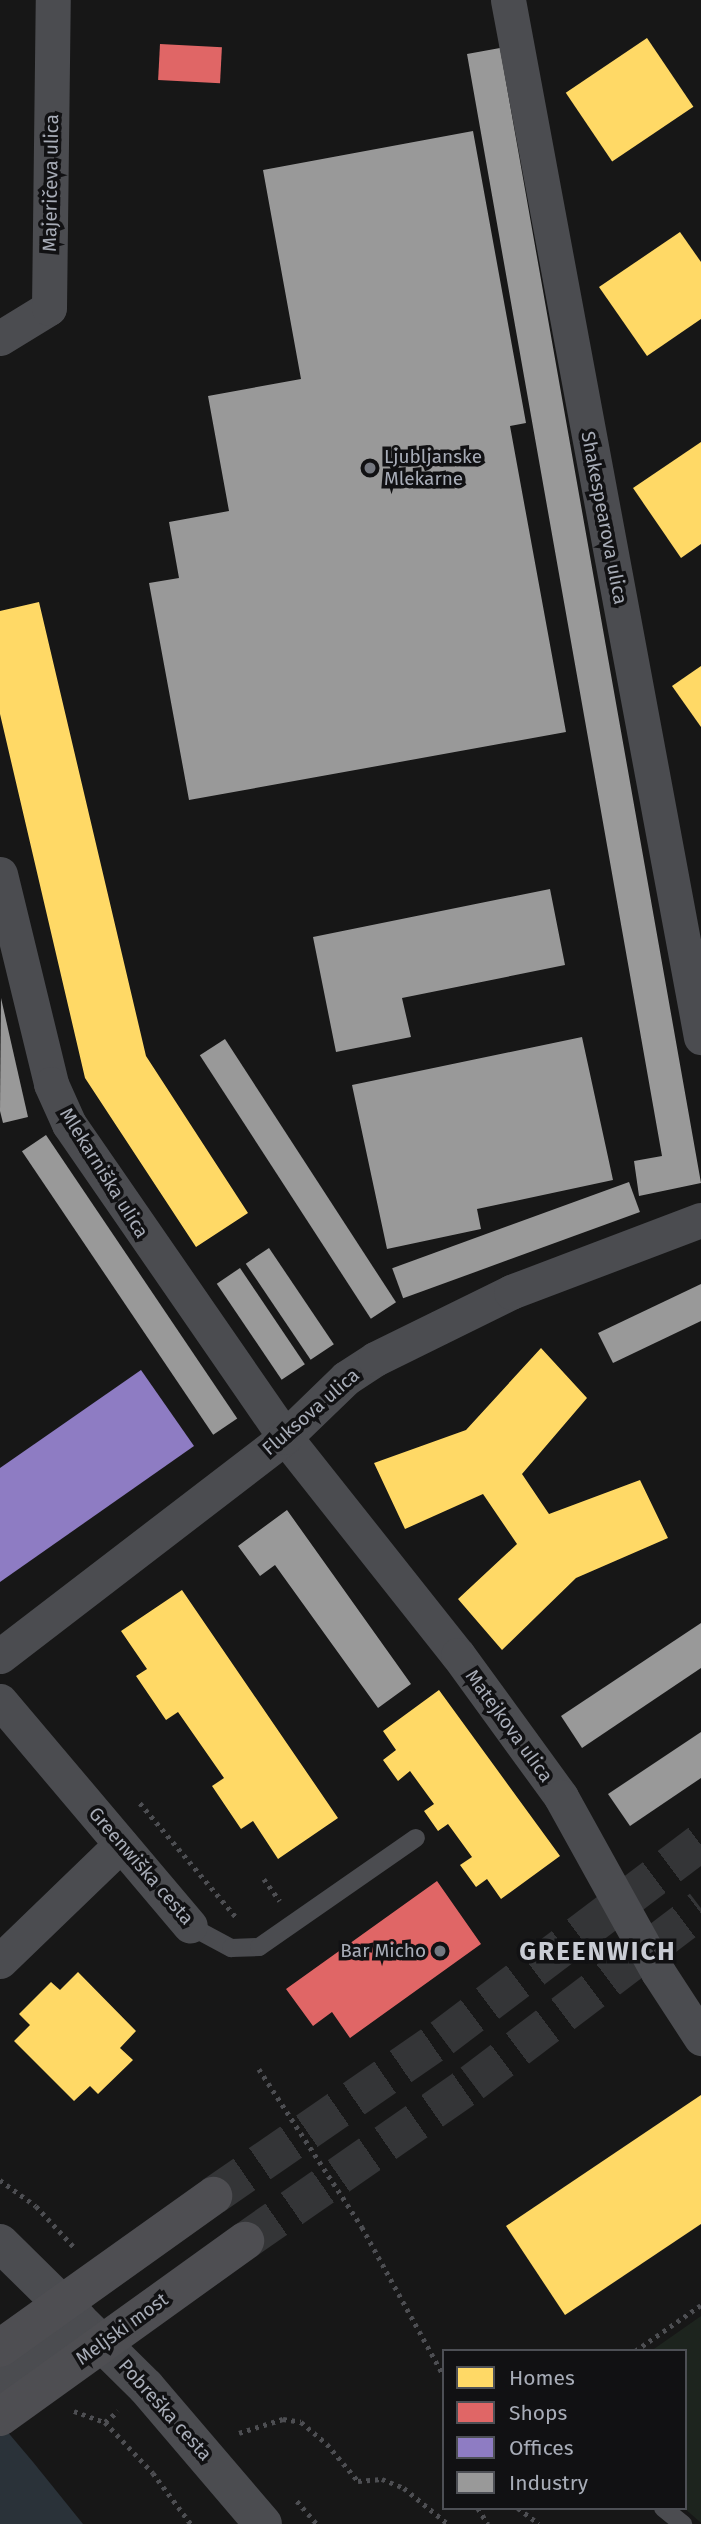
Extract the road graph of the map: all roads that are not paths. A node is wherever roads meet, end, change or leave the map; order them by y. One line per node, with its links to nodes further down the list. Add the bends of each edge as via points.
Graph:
1 (53, 0): 3 (street, Majeričeva ulica, via 49,308)
2 (508, 0): 5 (street, Shakespearova ulica)
3 (0, 338)
4 (0, 874): 7 (street, Mlekarniška ulica, via 51,1084 69,1124)
5 (701, 1037)
6 (701, 1220): 7 (street, Fluksova ulica, via 511,1292 426,1331 346,1378)
7 (285, 1437): 8 (street, Fluksova ulica); 14 (street, Matejkova ulica, via 458,1655 561,1797 658,1972)
8 (0, 1657)
9 (0, 1701): 11 (street, Greenwiška cesta)
10 (416, 1839): 12 (lane, Greenwiška cesta, via 261,1946 246,1951 231,1948)
11 (121, 1844): 12 (street, Greenwiška cesta); 13 (street)
12 (190, 1926)
13 (0, 1961)
14 (701, 2038)
15 (213, 2196): 19 (highway)
16 (245, 2241): 21 (highway, Meljski most)
17 (0, 2243): 18 (street, Pobreška cesta)
18 (79, 2320): 20 (street); 23 (street, Pobreška cesta, via 146,2388)
19 (0, 2347)
20 (0, 2377)
21 (0, 2417)
22 (666, 2510): 24 (lane)
23 (263, 2524)
24 (683, 2524)

